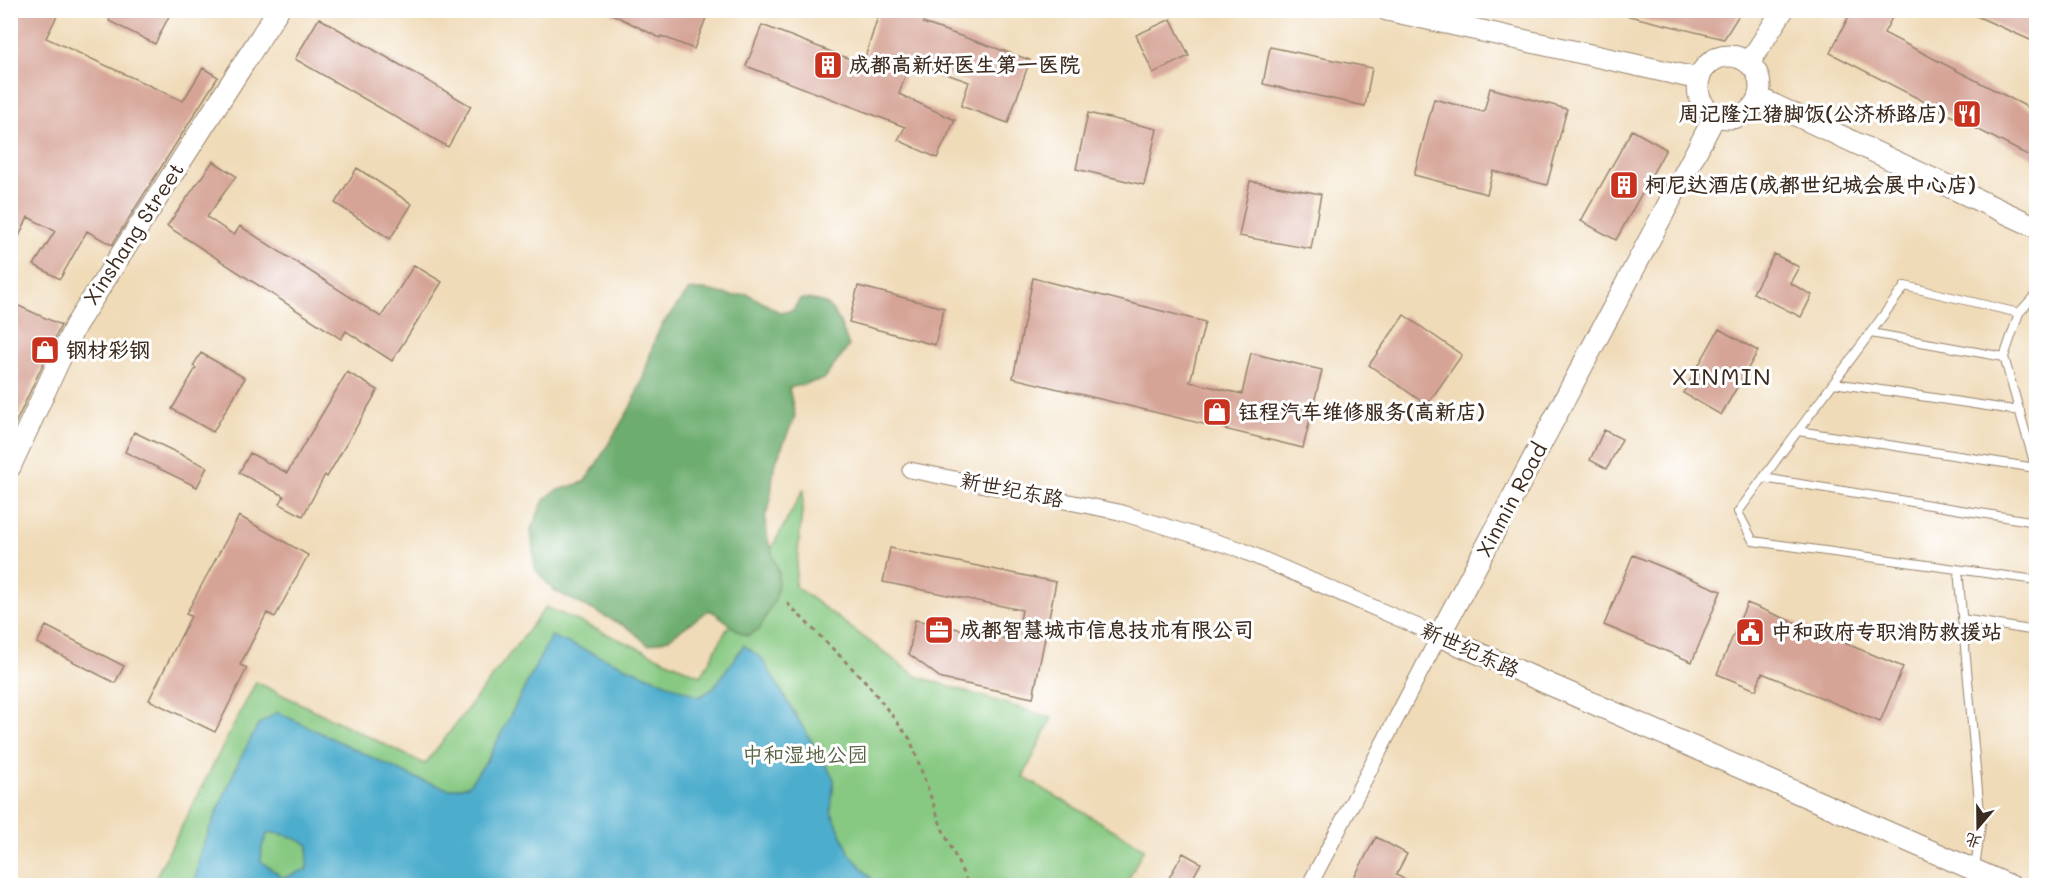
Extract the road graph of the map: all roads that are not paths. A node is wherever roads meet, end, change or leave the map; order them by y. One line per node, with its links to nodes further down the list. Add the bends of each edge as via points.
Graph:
1 (278, 10): 16 (main road, Xinshang Street, via 75,326)
2 (1388, 10): 5 (main road)
3 (1783, 10): 4 (main road)
4 (1749, 63): 5 (main road, via 1721,57 1712,61); 6 (main road, via 1760,79)
5 (1699, 78): 7 (main road, via 1700,100)
6 (1759, 99): 7 (main road, via 1747,114 1737,118); 8 (main road)
7 (1716, 116): 25 (main road, Xinmin Road)
8 (2037, 227)
9 (2037, 294): 10 (lane)
10 (2019, 313): 11 (lane, via 1905,286); 12 (lane)
11 (1871, 333): 12 (lane); 13 (lane)
12 (2004, 357): 14 (lane)
13 (1834, 383): 14 (lane); 15 (lane)
14 (2020, 411): 17 (lane)
15 (1798, 431): 17 (lane); 19 (lane)
16 (10, 467)
17 (2036, 469)
18 (910, 470): 25 (street, 新世纪东路, via 1119,512 1239,549)
19 (1763, 478): 20 (lane); 21 (lane, via 1738,512 1753,541)
20 (2037, 522)
21 (1958, 570): 22 (lane); 23 (lane)
22 (2037, 580)
23 (1962, 619): 24 (lane); 26 (lane, via 1981,824)
24 (2037, 631)
25 (1439, 636): 26 (main road, 新世纪东路); 27 (street, Xinmin Road)
26 (1975, 870): 28 (main road, 新世纪东路)
27 (1309, 885)
28 (2012, 885)

